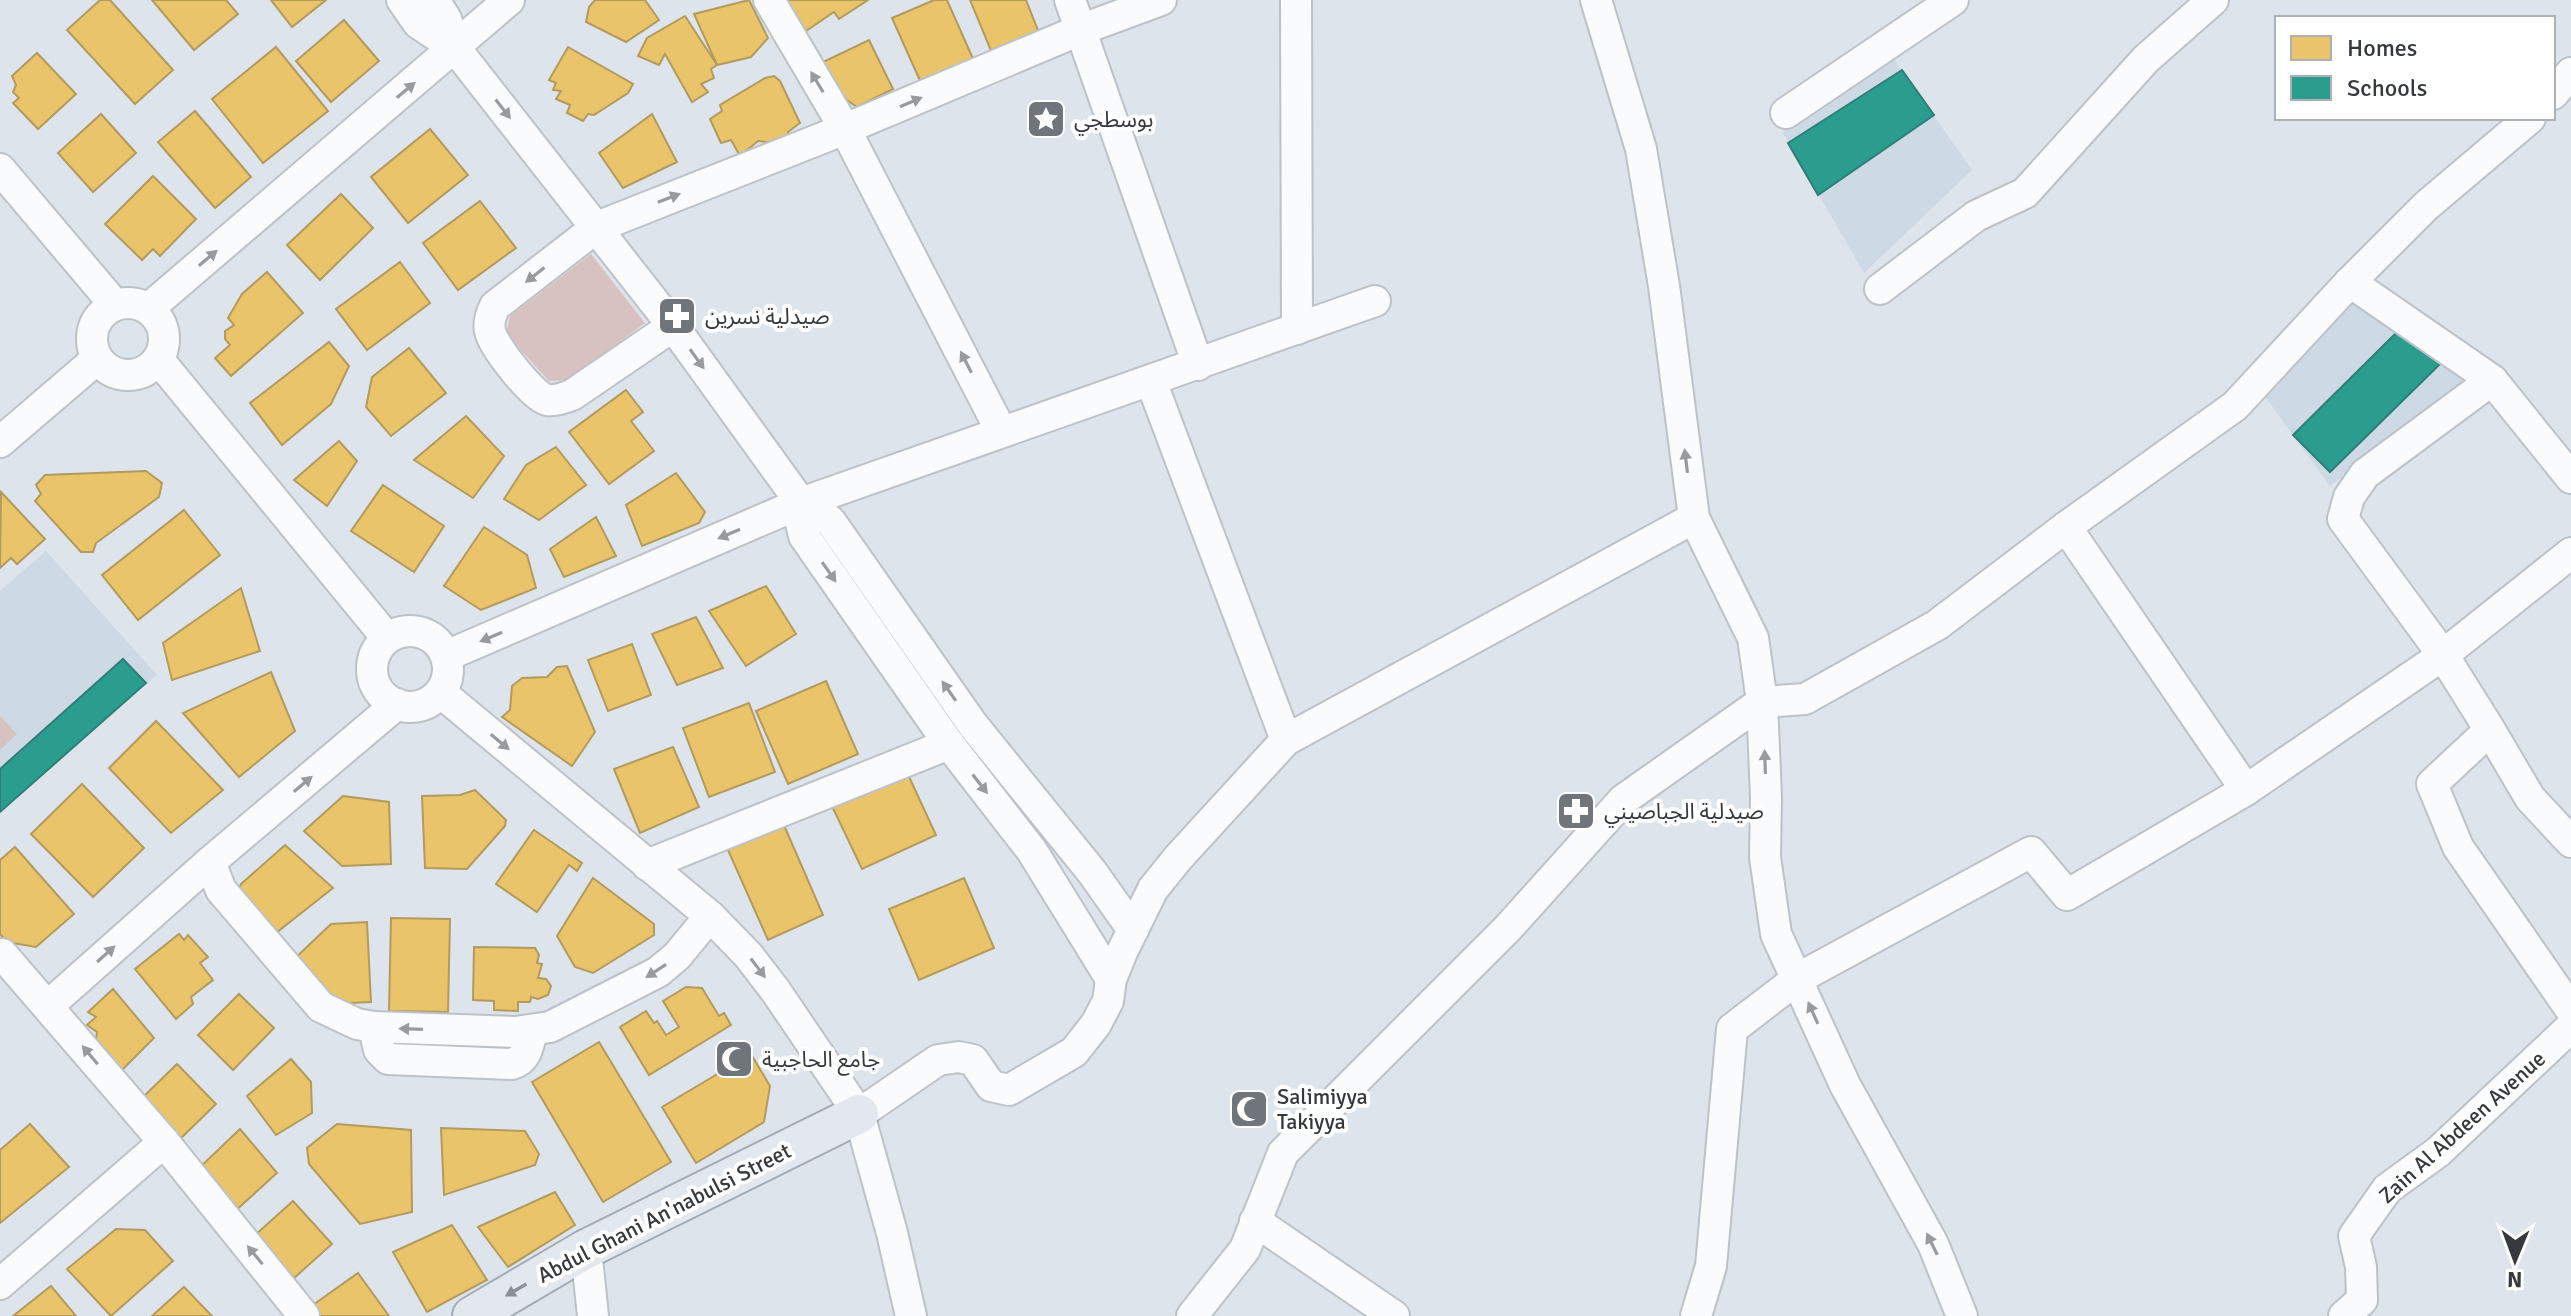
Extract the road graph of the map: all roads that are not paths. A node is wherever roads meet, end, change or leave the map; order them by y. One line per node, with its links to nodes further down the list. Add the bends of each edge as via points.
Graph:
1 (402, 0): 12 (street, via 418,23)
2 (434, 0): 12 (street)
3 (509, 0): 12 (street)
4 (769, 0): 17 (street, one-way to 4)
5 (1070, 0): 11 (street)
6 (1161, 0): 11 (street)
7 (1296, 0): 26 (street)
8 (1596, 0): 36 (street, one-way to 8, via 1641,149)
9 (1953, 0): 15 (street)
10 (2213, 0): 21 (street, via 2146,59 2025,193 1976,216)
11 (1080, 30): 17 (street, one-way to 11); 29 (street)
12 (455, 48): 19 (street, one-way to 19); 24 (street, one-way to 12)
13 (2571, 73): 14 (street)
14 (2555, 92)
15 (1786, 113)
16 (2528, 120): 20 (street, via 2426,206)
17 (845, 129): 19 (street, one-way to 17); 32 (street, one-way to 17)
18 (0, 169): 23 (street)
19 (597, 227): 25 (street); 25 (street, one-way to 25, via 495,306 490,316 493,340 534,394 546,400 572,395)
20 (2350, 282): 30 (street); 37 (street, via 2235,406)
21 (1880, 289)
22 (1375, 301): 26 (street)
23 (115, 305): 24 (street); 27 (street, via 93,328)
24 (148, 309): 28 (street, via 162,326)
25 (673, 326): 35 (street, one-way to 35)
26 (1297, 329): 29 (street)
27 (97, 359): 28 (street, via 105,368 127,375 140,373); 33 (street)
28 (158, 359): 39 (street)
29 (1198, 365): 31 (street)
30 (2492, 380): 34 (street); 40 (street, via 2365,474 2349,497 2343,519)
31 (1151, 381): 32 (street); 46 (street)
32 (1001, 431): 35 (street)
33 (0, 442)
34 (2571, 478)
35 (801, 503): 41 (street, one-way to 41); 47 (street, one-way to 47, via 804,536); 50 (street, one-way to 35, via 973,725 831,522)
36 (1694, 518): 43 (street, via 1753,638); 46 (street)
37 (2066, 527): 43 (street, via 1937,625 1805,699); 48 (street)
38 (2571, 553): 40 (street)
39 (387, 638): 41 (street, via 400,632 428,635); 44 (street, via 372,661 372,674 376,687)
40 (2443, 655): 45 (street); 48 (street)
41 (446, 656): 42 (street, via 448,669)
42 (440, 692): 44 (street, via 421,705); 52 (street, one-way to 52)
43 (1762, 702): 58 (street, one-way to 43, via 1776,934 1765,857); 64 (street, via 1623,800 1508,928 1283,1153)
44 (397, 704): 51 (street, one-way to 44)
45 (2490, 730): 49 (street, via 2530,798); 60 (street, via 2432,784 2458,847)
46 (1286, 740): 55 (street, via 1153,889)
47 (949, 744): 52 (street); 53 (street, one-way to 53)
48 (2246, 790): 58 (street, via 2067,895 2031,852)
49 (2571, 842)
50 (1073, 849): 53 (street); 55 (street)
51 (210, 862): 54 (street, one-way to 51, via 658,972 532,1031 374,1027 321,1007 221,890); 59 (street, one-way to 51)
52 (647, 865): 54 (street)
53 (1044, 869): 57 (street)
54 (710, 916): 62 (street, one-way to 62, via 775,990)
55 (1133, 930): 57 (street)
56 (2, 954): 59 (street)
57 (1111, 979): 62 (street, via 1108,1001 1074,1052 1027,1082 1009,1090 991,1086 973,1060 938,1060)
58 (1797, 979): 73 (street, via 1732,1029 1711,1266); 74 (street, one-way to 58, via 1933,1244 1845,1085)
59 (48, 1006): 63 (street, one-way to 59)
60 (2571, 1010)
61 (2571, 1027): 75 (street, Zain Al Abdeen Avenue, via 2438,1152 2387,1189 2354,1236 2362,1300)
62 (859, 1114): 65 (main road, Abdul Ghani An'nabulsi Street); 70 (street)
63 (164, 1142): 66 (street); 67 (street, one-way to 63)
64 (1255, 1221): 71 (street, via 1245,1249); 72 (street)
65 (586, 1249): 68 (main road, Abdul Ghani An'nabulsi Street, one-way to 68); 69 (street)
66 (0, 1284)
67 (304, 1316)
68 (472, 1316)
69 (593, 1316)
70 (911, 1316)
71 (1192, 1316)
72 (1394, 1316)
73 (1696, 1316)
74 (1962, 1316)
75 (2344, 1316)

